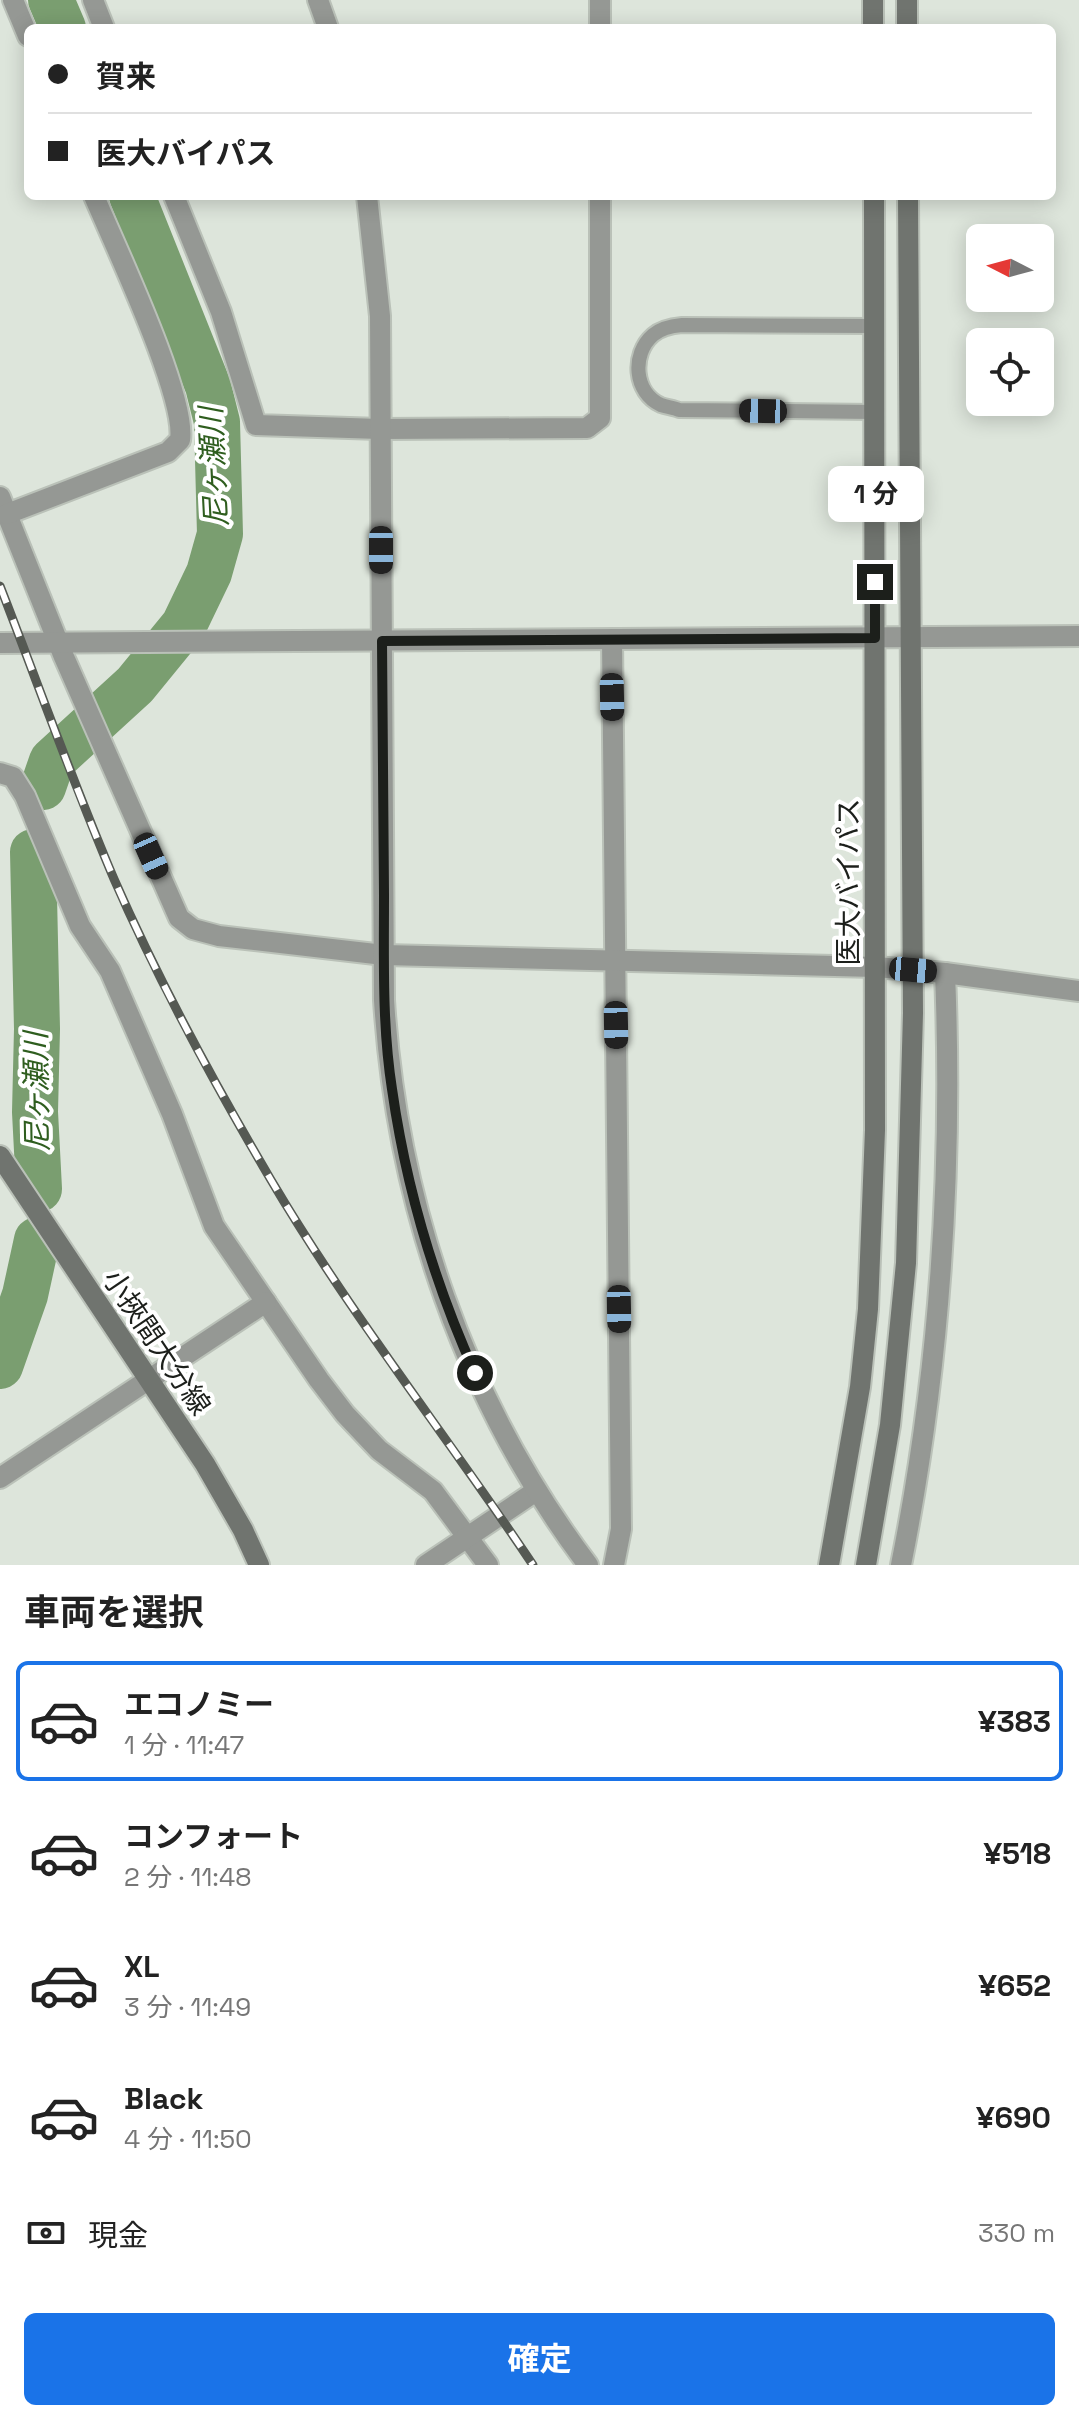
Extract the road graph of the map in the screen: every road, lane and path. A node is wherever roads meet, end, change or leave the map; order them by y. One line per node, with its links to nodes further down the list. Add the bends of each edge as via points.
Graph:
1 (13, 0): 12 (street)
2 (93, 0): 7 (street)
3 (318, 0): 8 (street)
4 (600, 0): 9 (street)
5 (873, 0): 10 (main road)
6 (907, 0): 11 (main road)
7 (102, 24)
8 (327, 24)
9 (600, 24)
10 (873, 24)
11 (907, 24)
12 (24, 26)
13 (96, 200): 22 (street, via 166,376 180,421 180,440 168,452)
14 (176, 200): 21 (street, via 221,312 256,425)
15 (367, 200): 21 (street, via 380,316)
16 (600, 200): 21 (street, via 600,418 587,428)
17 (874, 200): 19 (main road, 医大バイパス)
18 (908, 200): 25 (main road)
19 (874, 326): 20 (main road, 医大バイパス); 20 (lane, via 667,327 644,344 638,368 648,395 679,410)
20 (875, 412): 24 (main road, 医大バイパス)
21 (380, 429): 27 (street)
22 (3, 505): 29 (street)
23 (1079, 636): 25 (street)
24 (875, 638): 25 (street); 26 (street); 33 (main road, 医大バイパス)
25 (911, 638): 34 (main road)
26 (612, 639): 27 (street); 32 (street)
27 (382, 641): 29 (street); 31 (street)
28 (0, 643): 29 (street)
29 (58, 643): 31 (street, via 174,909 186,925 219,936)
30 (0, 773): 38 (street, via 13,777 25,796 80,926 110,971 214,1226)
31 (384, 955): 32 (street); 41 (street, via 391,1087 417,1214 465,1350)
32 (615, 962): 33 (street); 47 (street, via 621,1529)
33 (876, 967): 34 (street); 48 (main road, 医大バイパス, via 869,1295 860,1387)
34 (913, 970): 35 (street); 49 (main road, via 906,1263 898,1359)
35 (945, 973): 36 (street); 50 (street, via 944,1232 922,1453)
36 (1079, 991)
37 (0, 1156): 39 (main road, 小挾間大分線)
38 (266, 1302): 39 (street); 42 (street, via 360,1432 433,1491)
39 (148, 1378): 40 (street); 43 (main road, 小挾間大分線, via 221,1491)
40 (0, 1478)
41 (536, 1491): 42 (street); 46 (street)
42 (468, 1538): 44 (street); 45 (street)
43 (259, 1565)
44 (426, 1565)
45 (488, 1565)
46 (588, 1565)
47 (614, 1565)
48 (829, 1565)
49 (866, 1565)
50 (901, 1565)

